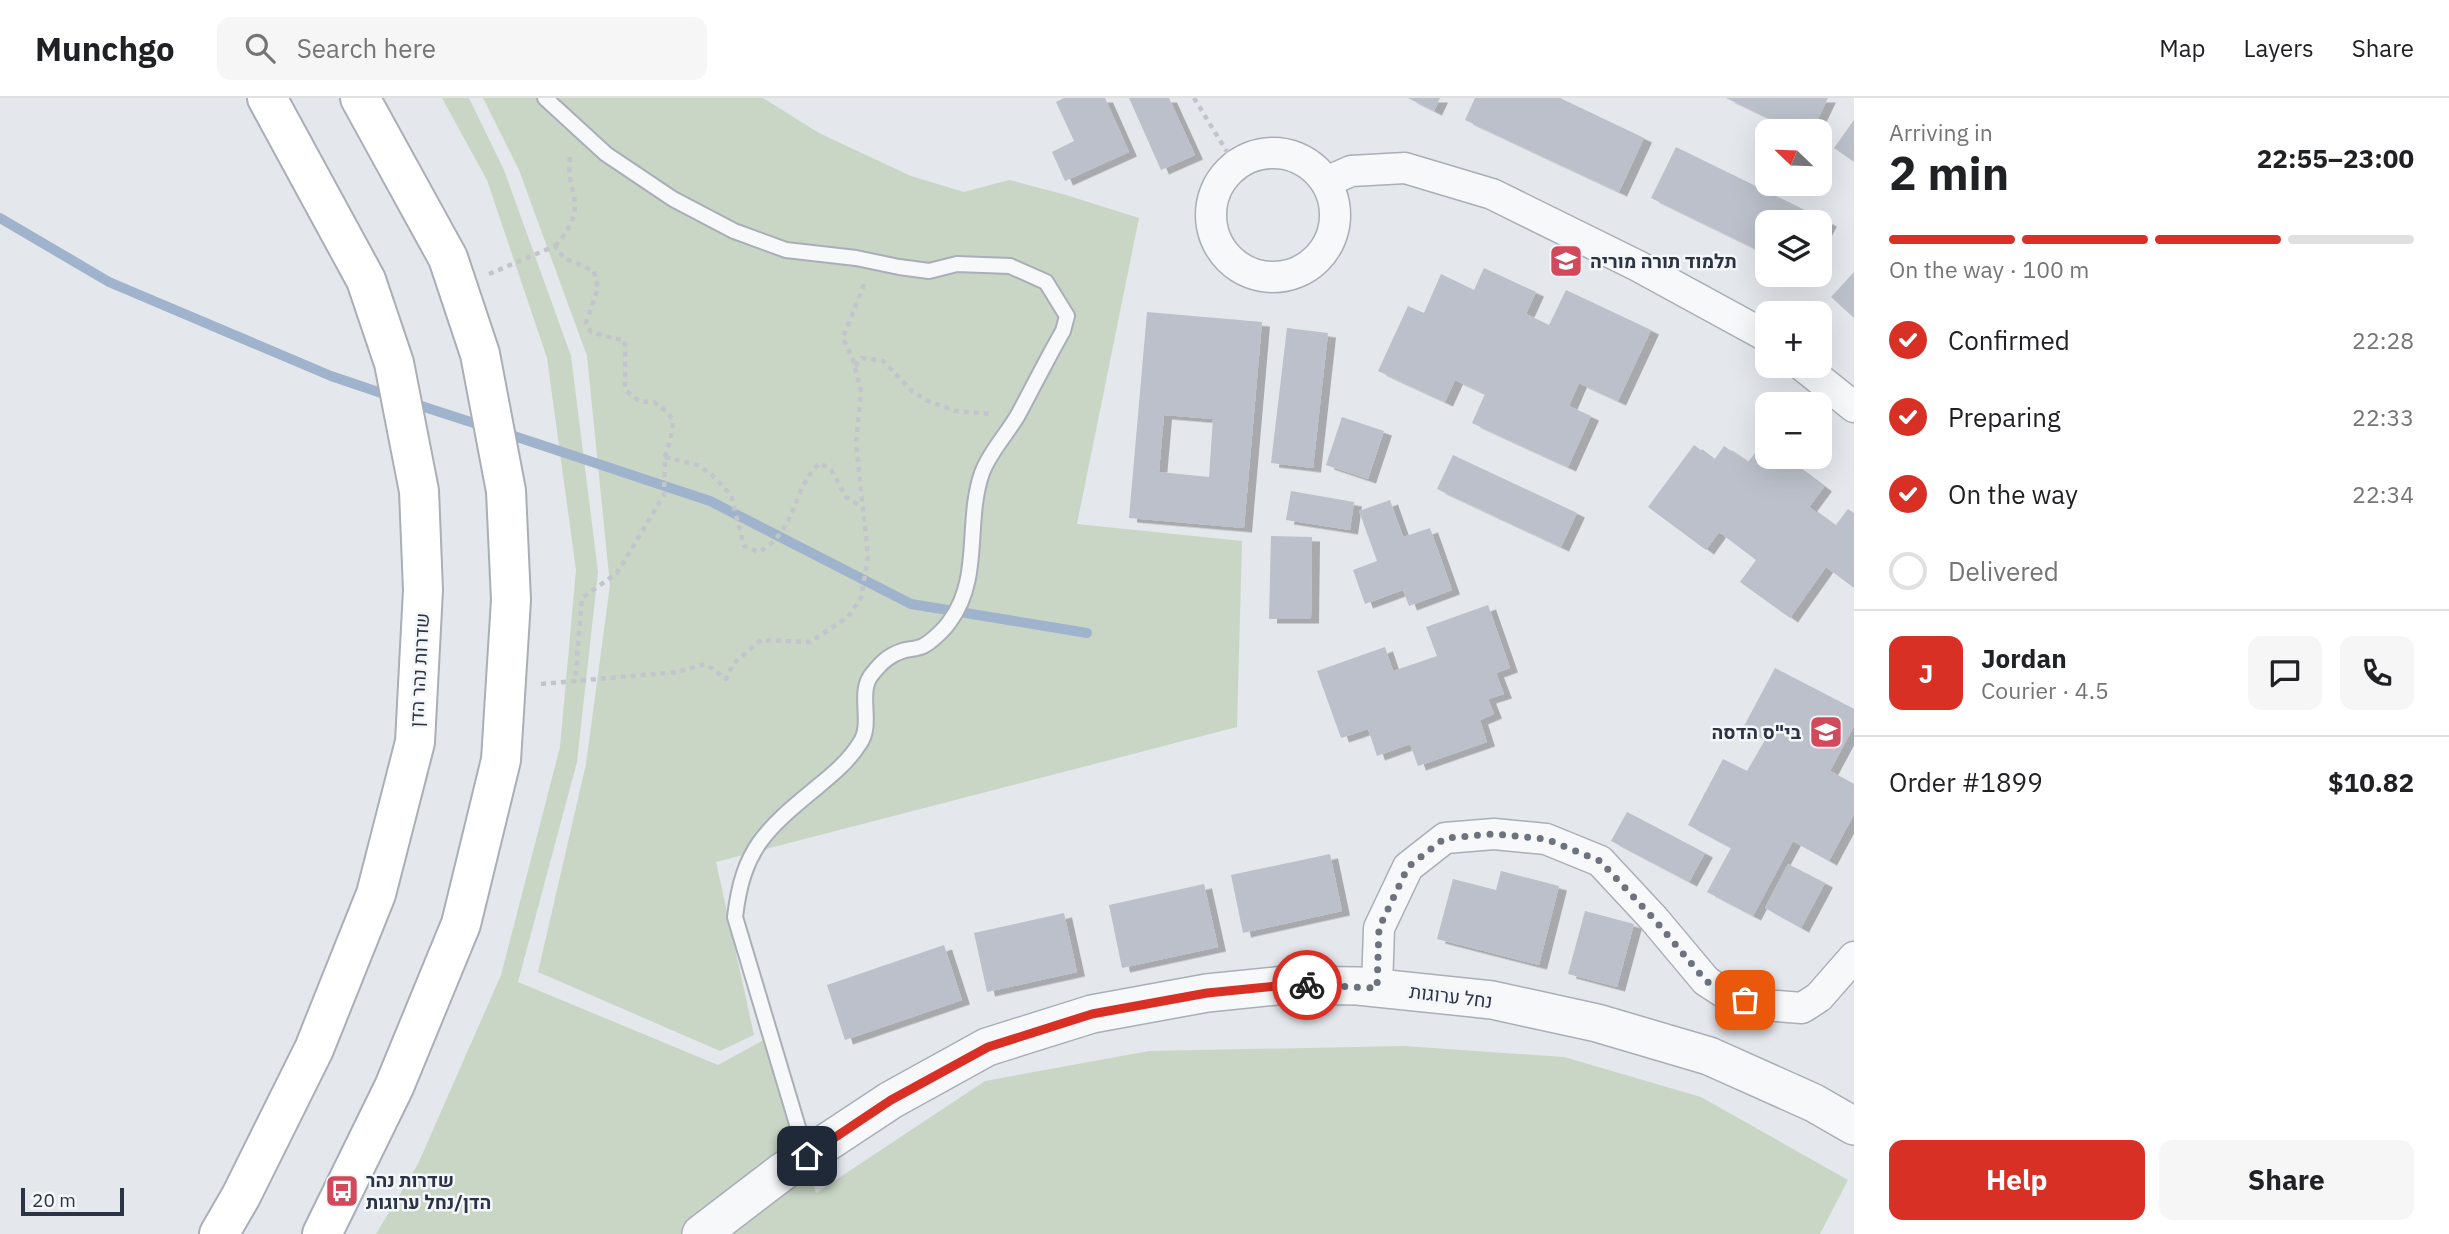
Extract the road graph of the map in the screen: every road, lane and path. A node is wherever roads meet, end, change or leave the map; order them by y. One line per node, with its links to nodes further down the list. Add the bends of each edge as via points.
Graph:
1 (268, 98): 25 (main road, שדרות נהר הדן, via 366,280 394,363 419,491 423,590 415,742 376,894 314,1049)
2 (360, 98): 10 (main road, via 448,258)
3 (545, 98): 5 (lane)
4 (1195, 98): 6 (path)
5 (577, 128): 8 (path, via 569,163 576,213); 9 (lane, via 606,155 734,232 786,250)
6 (1235, 165): 7 (street, via 1266,152 1284,153 1315,168); 7 (street, via 1220,181 1210,222 1217,243 1234,265 1261,277 1290,276 1315,262 1332,238 1335,209)
7 (1326, 181): 11 (street, via 1351,171 1405,168 1492,194)
8 (555, 246): 10 (path); 16 (path, via 564,258 594,271 598,288 586,323 591,332 625,341 625,388 634,399 654,402 673,420)
9 (872, 261): 12 (path, via 843,338); 15 (lane, via 929,271 957,264 1010,266 1046,282 1067,316)
10 (457, 288): 18 (main road, via 480,354 506,491 511,600)
11 (1755, 330)
12 (855, 366): 15 (path, via 862,358 883,361 914,392 957,411); 17 (path, via 861,391 856,443)
13 (1817, 378): 14 (street)
14 (1854, 407)
15 (1017, 415): 23 (lane, via 982,471 964,596 950,622 923,646 885,659 869,676 863,740 847,762 783,815 761,840 738,886 734,917)
16 (665, 457): 17 (path, via 698,465 712,475 731,495 744,546 759,552 772,544 790,519 811,471 820,463 831,470 846,497); 19 (path, via 664,495 617,573 582,598)
17 (863, 507): 19 (path, via 868,557 861,598 848,617 810,642 761,640 733,664 726,678 706,664 677,672)
18 (506, 681): 19 (path, via 542,685); 26 (main road, via 501,760 461,924 394,1087)
19 (575, 681)
20 (1854, 957): 21 (street, via 1819,997 1802,1008 1763,1005 1726,994 1706,981 1600,861 1546,839 1494,834 1445,838 1408,867 1379,928)
21 (1377, 988): 22 (street, נחל ערוגות, via 1492,1000 1597,1023 1709,1056); 23 (street, נחל ערוגות, via 1286,985 1207,993 1092,1014 988,1047 891,1100)
22 (1854, 1126)
23 (807, 1156): 24 (street, נחל ערוגות)
24 (699, 1232)
25 (219, 1234)
26 (322, 1234)

